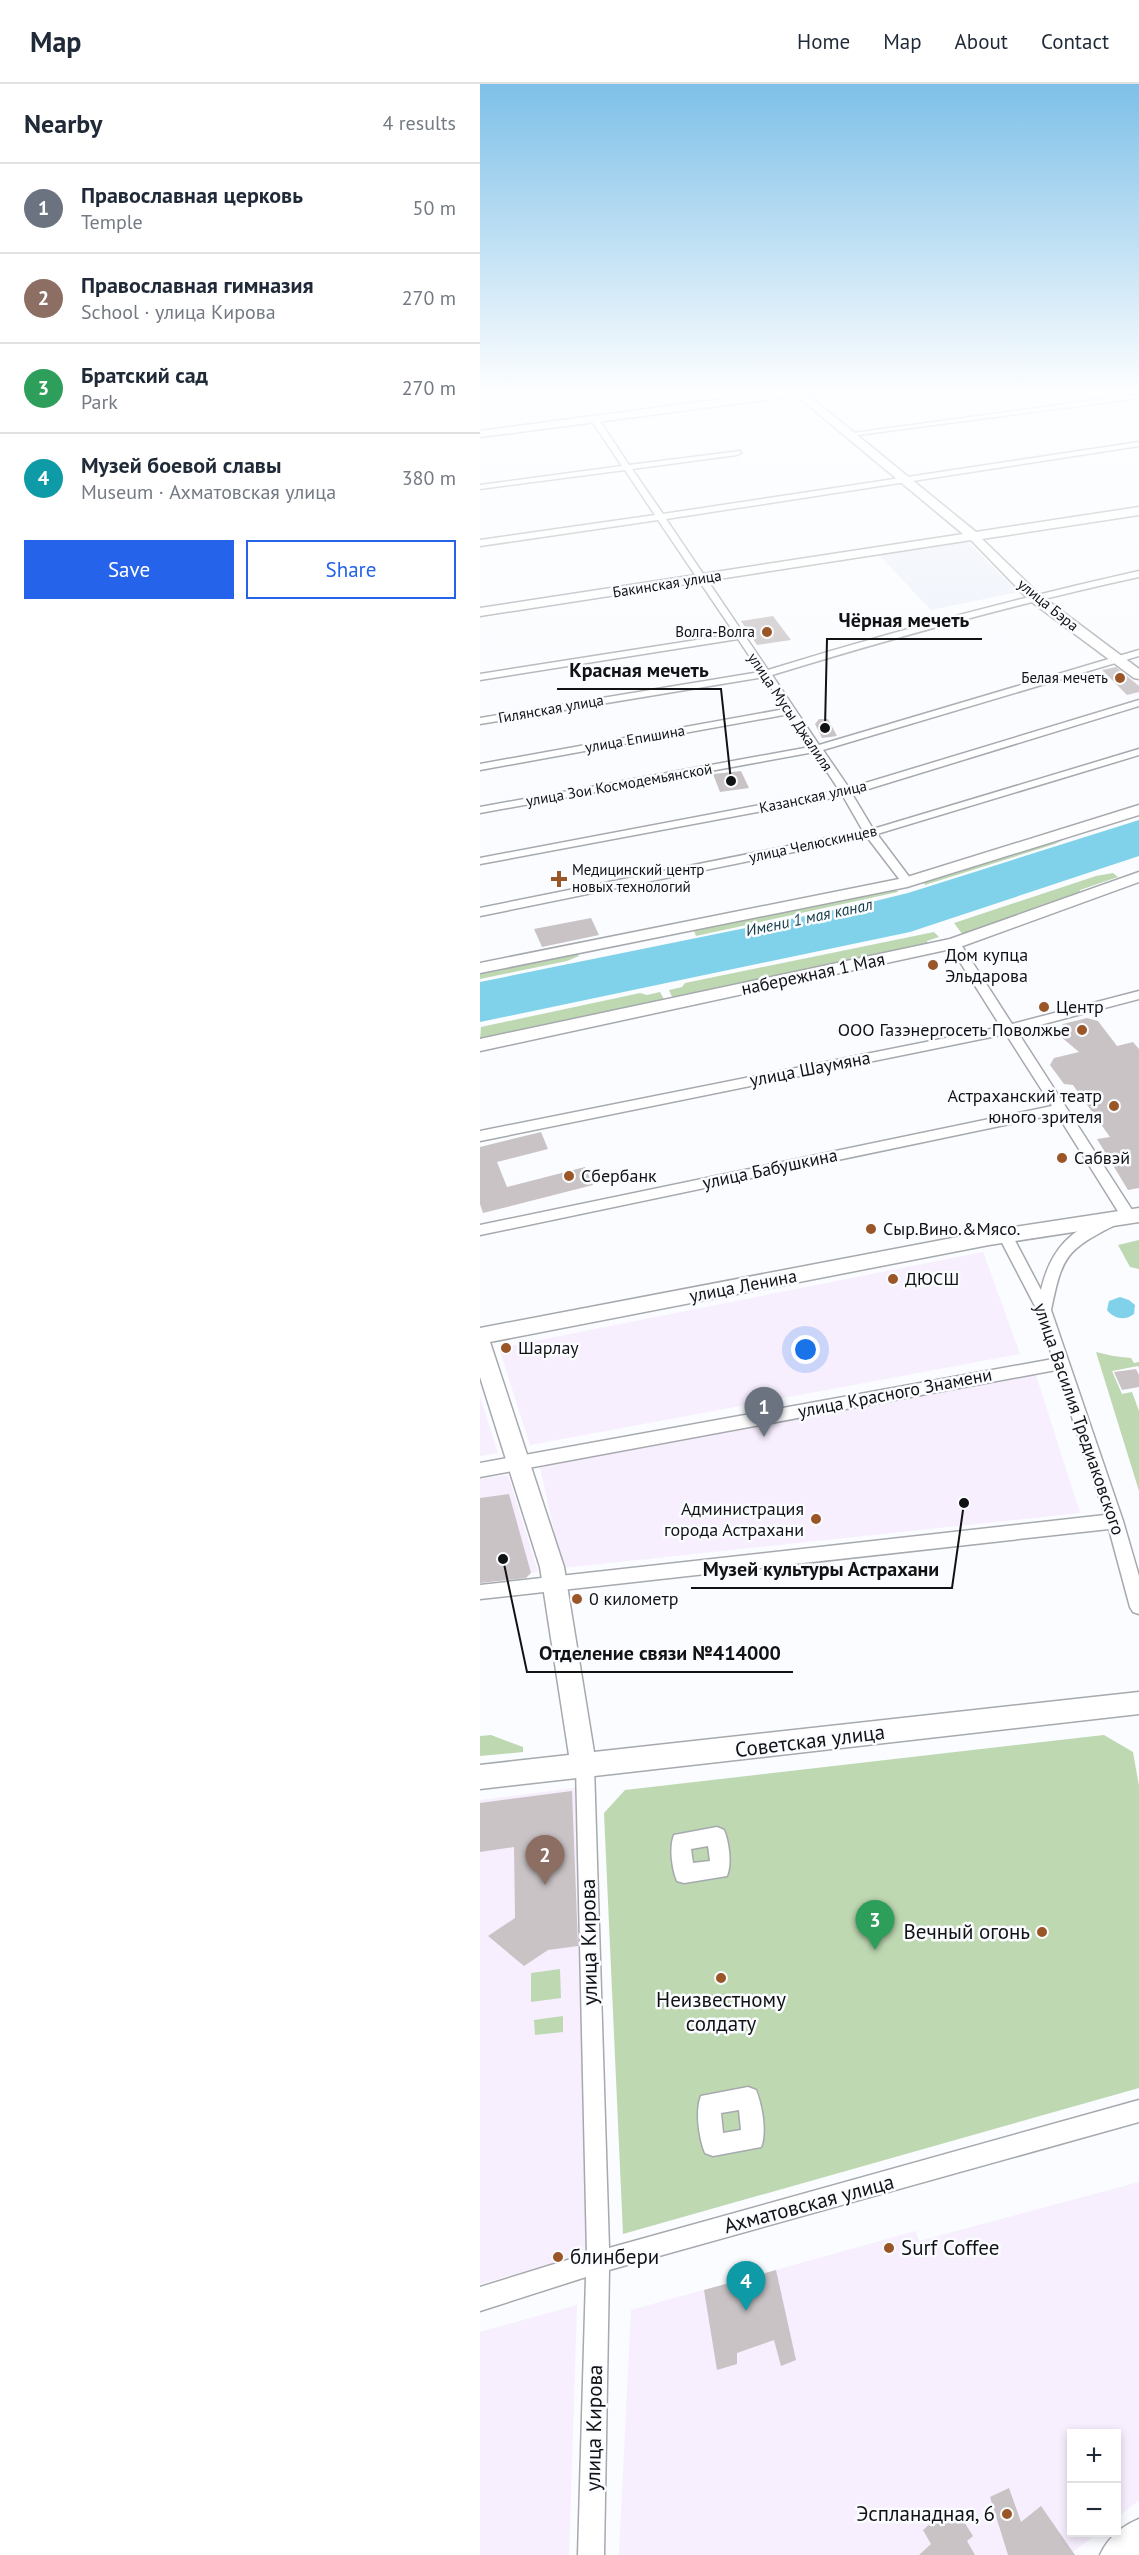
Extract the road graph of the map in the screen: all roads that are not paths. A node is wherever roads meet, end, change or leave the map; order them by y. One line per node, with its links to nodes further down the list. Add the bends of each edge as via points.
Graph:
1 (651, 505): 5 (street, улица Мусы Джалиля)
2 (739, 505): 5 (street)
3 (937, 505): 6 (main road, улица Бэра)
4 (1139, 511): 6 (main road, Бакинская улица)
5 (658, 517): 7 (street); 9 (street, улица Мусы Джалиля)
6 (974, 537): 9 (main road, Бакинская улица); 10 (main road, улица Бэра)
7 (480, 543)
8 (1139, 574): 10 (street, Гилянская улица)
9 (702, 579): 11 (main road, Бакинская улица); 12 (street, улица Мусы Джалиля)
10 (1034, 597): 14 (main road, улица Бэра); 15 (street, Гилянская улица)
11 (480, 612)
12 (739, 636): 15 (street, улица Мусы Джалиля); 17 (street)
13 (1139, 653): 14 (street, улица Зои Космодемьянской)
14 (1118, 659): 16 (main road, улица Бэра); 21 (street, улица Зои Космодемьянской)
15 (764, 674): 19 (street, улица Мусы Джалиля); 20 (street, Гилянская улица)
16 (1139, 675)
17 (480, 677)
18 (1139, 703): 24 (street, Казанская улица)
19 (790, 711): 21 (street, улица Мусы Джалиля); 23 (street, улица Епишина)
20 (480, 721)
21 (815, 749): 24 (street, улица Мусы Джалиля); 25 (street, улица Зои Космодемьянской)
22 (1139, 752): 27 (street, улица Челюскинцев)
23 (480, 767)
24 (846, 792): 27 (street, улица Мусы Джалиля); 28 (street, Казанская улица)
25 (480, 810)
26 (1139, 810): 30 (main road)
27 (870, 833): 30 (street, улица Мусы Джалиля); 31 (street, улица Челюскинцев)
28 (480, 861)
29 (1139, 877): 32 (main road, набережная 1 Мая)
30 (907, 882): 33 (main road)
31 (480, 912)
32 (954, 943): 35 (street); 36 (main road, набережная 1 Мая)
33 (480, 968)
34 (1139, 995): 35 (street, улица Шаумяна)
35 (1010, 1029): 37 (street); 38 (street, улица Шаумяна)
36 (480, 1045)
37 (1060, 1109): 39 (street); 40 (street, улица Бабушкина)
38 (480, 1136)
39 (1126, 1218): 41 (main road, улица Ленина); 42 (street, via 1082,1235 1064,1248 1053,1266)
40 (480, 1230)
41 (1006, 1237): 42 (street, улица Василия Тредиаковского); 43 (main road, улица Ленина)
42 (1044, 1310): 45 (street, улица Василия Тредиаковского)
43 (480, 1336)
44 (480, 1343): 46 (main road, улица Кирова)
45 (1062, 1363): 46 (street, улица Красного Знамени); 48 (street, улица Василия Тредиаковского)
46 (520, 1464): 47 (street, улица Красного Знамени); 49 (main road, улица Кирова, via 552,1567)
47 (480, 1470)
48 (1115, 1521): 49 (street); 51 (street, улица Василия Тредиаковского)
49 (553, 1584): 50 (street); 53 (main road, улица Кирова)
50 (480, 1592)
51 (1139, 1607)
52 (1139, 1703): 53 (main road, Советская улица)
53 (585, 1766): 54 (main road, Советская улица); 56 (street, улица Кирова)
54 (480, 1777)
55 (1139, 2111): 56 (street, Ахматовская улица)
56 (598, 2262): 57 (street, Ахматовская улица); 59 (street, улица Кирова)
57 (480, 2299)
58 (1139, 2536): 60 (main road)
59 (591, 2555)
60 (1118, 2555)

